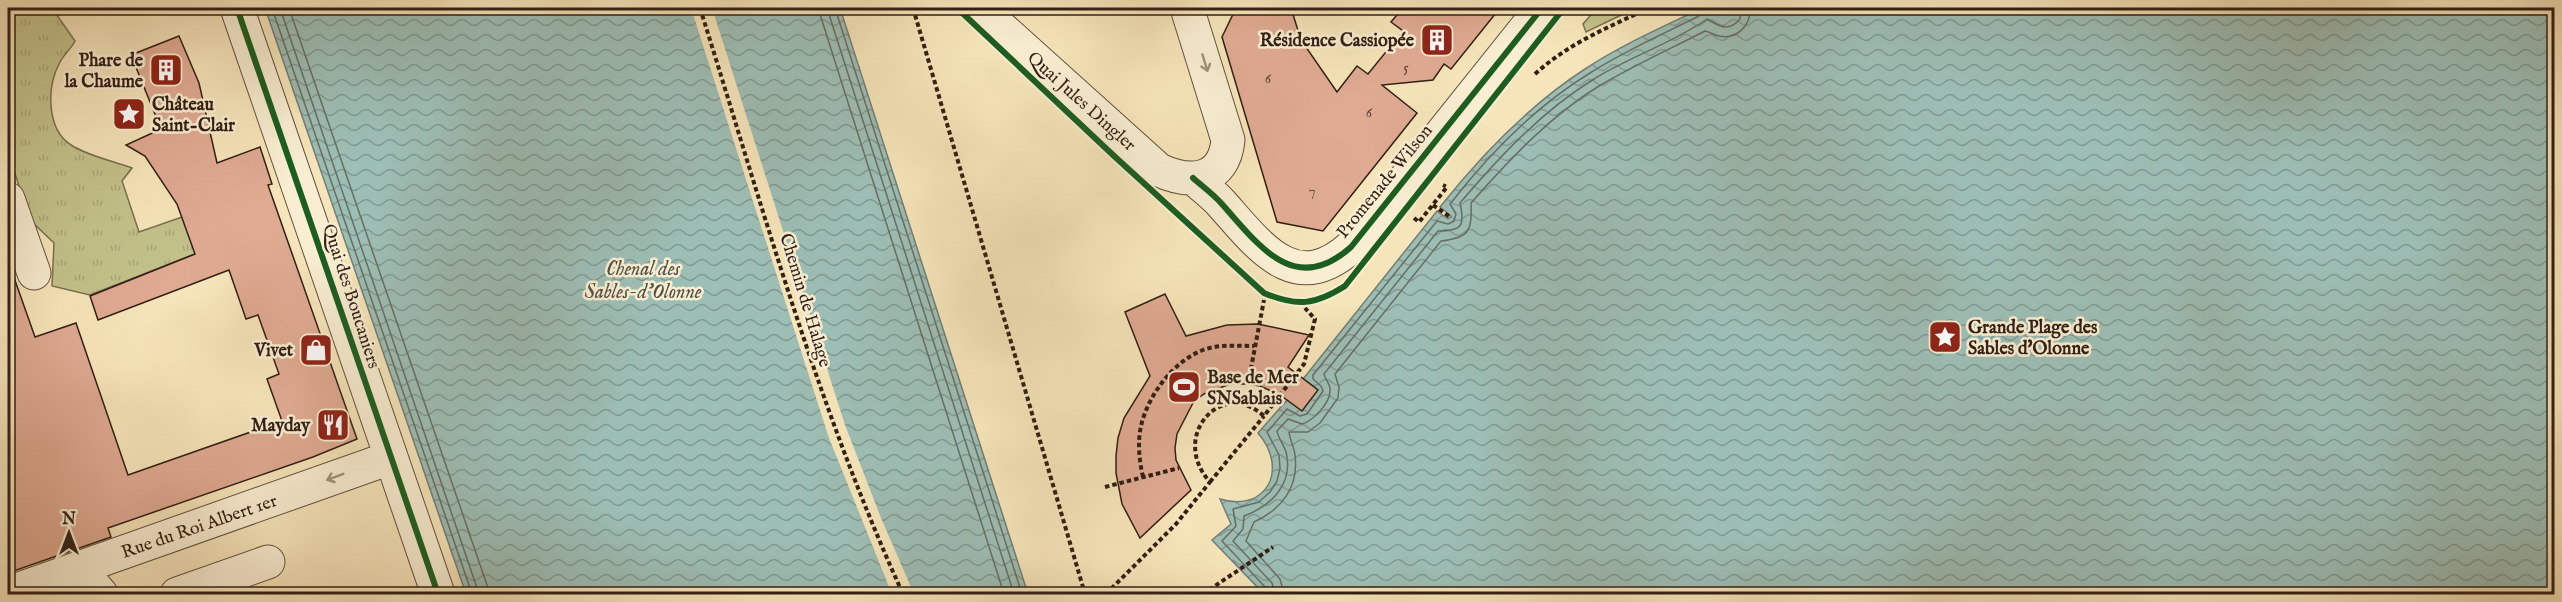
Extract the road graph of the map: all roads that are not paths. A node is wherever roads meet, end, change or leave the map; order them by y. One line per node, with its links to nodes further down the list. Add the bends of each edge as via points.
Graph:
1 (237, 8): 8 (street, Quai des Boucaniers)
2 (979, 8): 5 (street, Quai Jules Dingler, via 1159,170)
3 (1187, 8): 5 (street, one-way to 5, via 1228,140 1227,157 1219,169)
4 (1542, 8): 5 (street, Promenade Wilson, via 1337,260 1322,267 1288,264 1274,257)
5 (1193, 178)
6 (8, 199): 7 (street)
7 (34, 273)
8 (390, 458): 10 (street, Rue du Roi Albert 1er, one-way to 10); 14 (street, Quai des Boucaniers)
9 (268, 562): 13 (street)
10 (78, 568): 11 (street, Rue du Roi Albert 1er); 12 (street, via 84,583)
11 (8, 593)
12 (101, 594)
13 (177, 594)
14 (438, 594)

